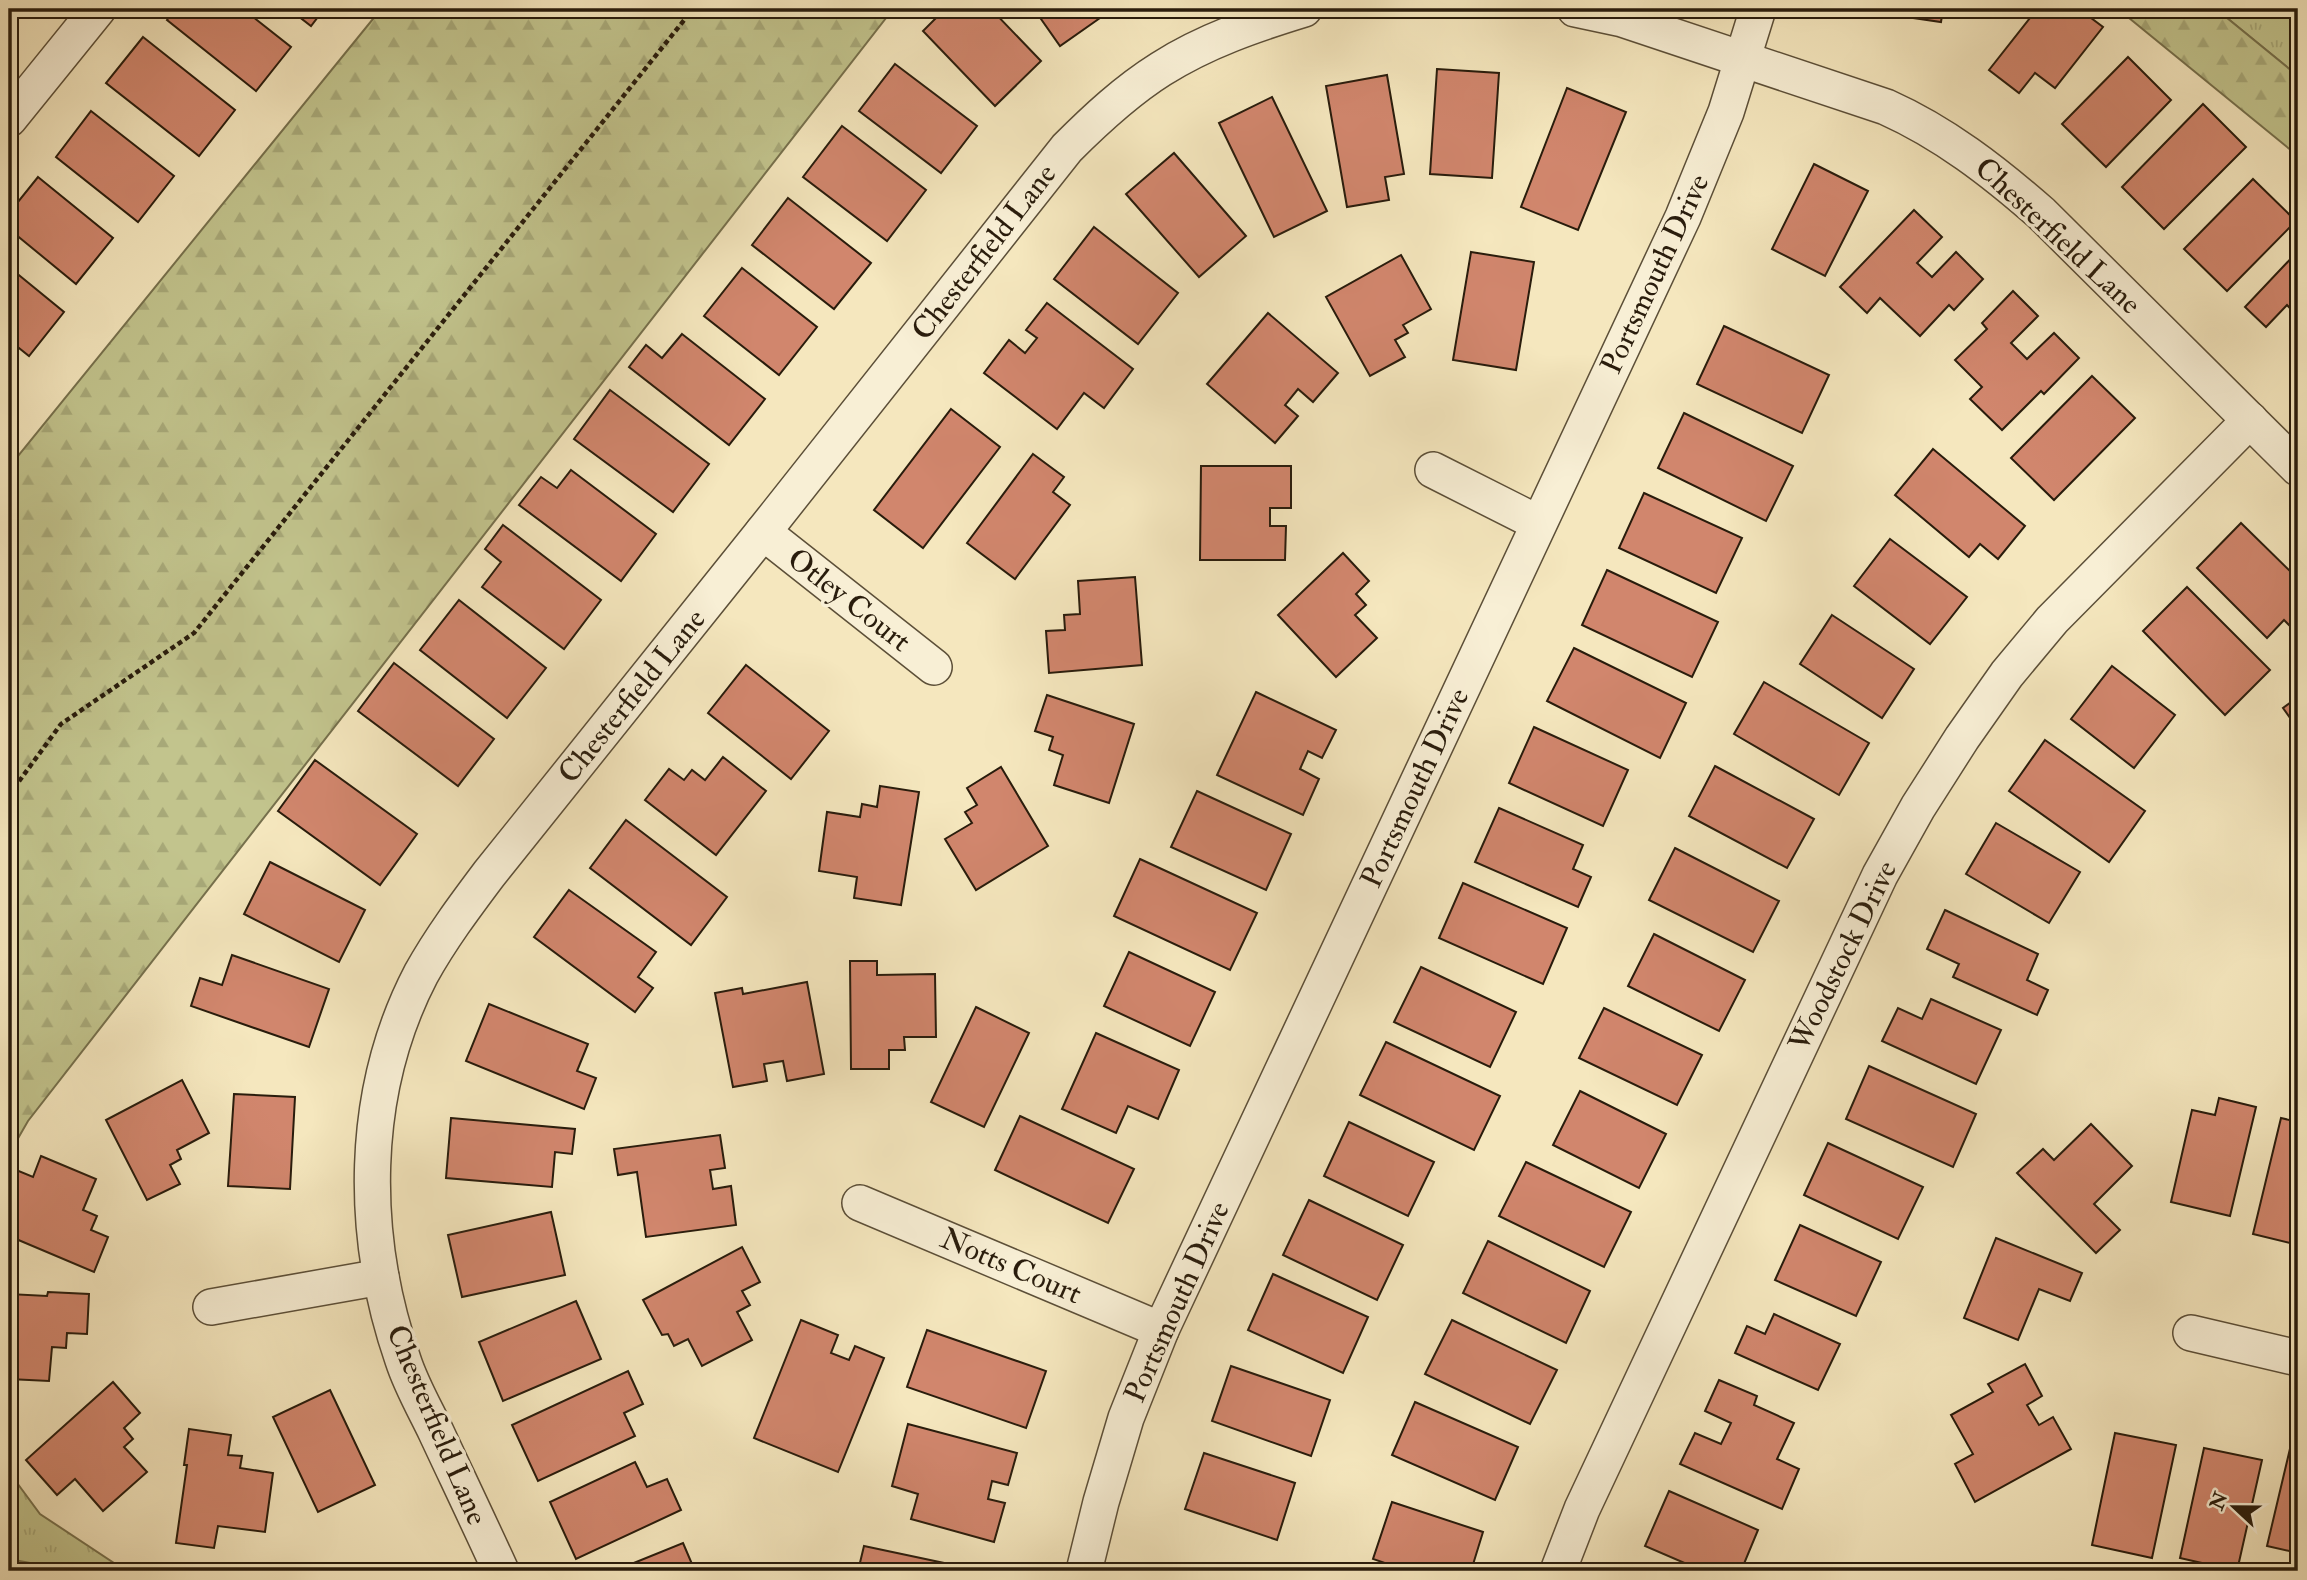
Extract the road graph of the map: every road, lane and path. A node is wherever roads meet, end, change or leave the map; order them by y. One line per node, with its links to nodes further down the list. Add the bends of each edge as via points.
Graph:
1 (98, 9): 7 (street)
2 (693, 9): 14 (path, via 194,634 61,724)
3 (1304, 9): 12 (street, Chesterfield Lane, via 1209,43 1161,68 1096,119 1041,179)
4 (1575, 9): 6 (street, Chesterfield Lane, via 1622,19)
5 (1758, 9): 6 (street, Portsmouth Drive)
6 (1744, 59): 8 (street, Chesterfield Lane, via 1886,107 1976,159 2041,213); 11 (street, Portsmouth Drive, via 1683,217)
7 (9, 119)
8 (2250, 420): 9 (street, Chesterfield Lane); 23 (street, Woodstock Drive, via 2052,620 2007,674 1918,807 1868,900 1582,1509)
9 (2298, 468)
10 (1433, 470): 11 (street)
11 (1538, 523): 18 (street, Portsmouth Drive)
12 (763, 532): 13 (street, Otley Court); 16 (street, Chesterfield Lane, via 489,874 421,975 401,1019 377,1107 373,1195)
13 (934, 667)
14 (9, 795)
15 (860, 1203): 18 (street, Notts Court)
16 (381, 1277): 17 (street); 21 (street, Chesterfield Lane, via 404,1363)
17 (211, 1307)
18 (1161, 1330): 22 (street, Portsmouth Drive, via 1126,1418)
19 (2191, 1333): 20 (street)
20 (2298, 1358)
21 (501, 1571)
22 (1084, 1571)
23 (1558, 1571)

